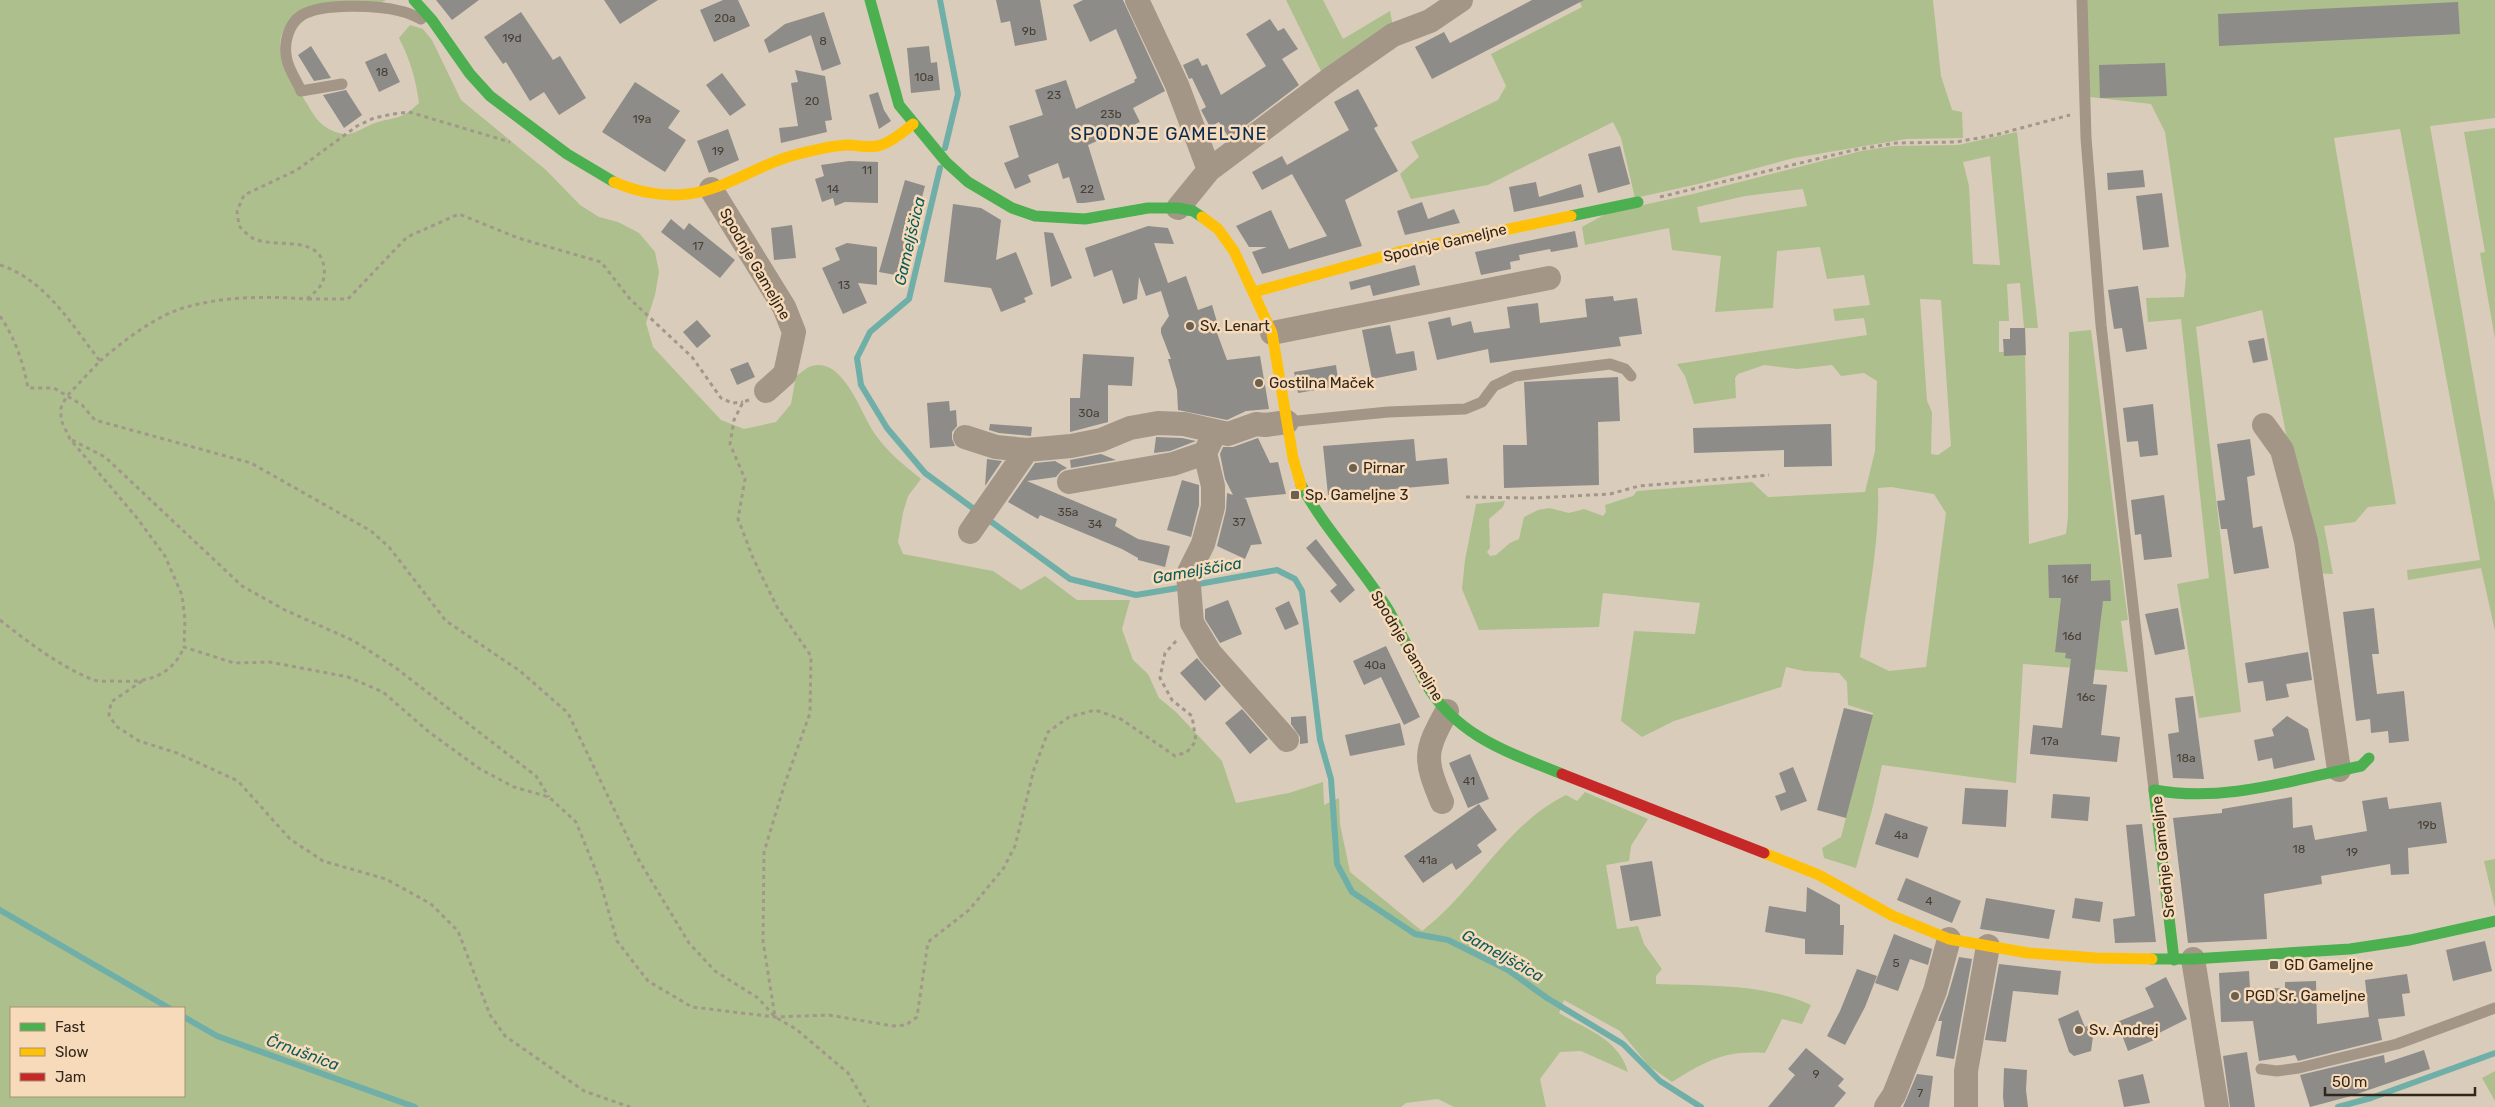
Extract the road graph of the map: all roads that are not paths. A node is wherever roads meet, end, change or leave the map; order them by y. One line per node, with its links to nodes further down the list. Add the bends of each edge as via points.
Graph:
1 (414, 0): 6 (street)
2 (870, 0): 8 (street, Spodnje Gameljne, via 891,81 900,105)
3 (1137, 0): 9 (street, via 1177,85)
4 (1461, 0): 9 (street, via 1430,21 1393,35)
5 (2082, 0): 30 (lane, via 2086,112 2101,325)
6 (437, 26): 7 (lane, via 402,11 381,7 335,8 303,15 289,31 286,46 287,60 301,91); 10 (street, via 478,84 494,100 575,162 624,187 646,193 689,194)
7 (342, 84)
8 (913, 124): 10 (street, via 893,140 872,148 849,145 787,158); 12 (street, Spodnje Gameljne, via 968,182 1012,208 1035,216 1086,218 1148,208)
9 (1209, 170): 12 (street)
10 (711, 189): 17 (street, Spodnje Gameljne, via 784,307 794,332 785,374)
11 (1638, 202): 14 (street, Spodnje Gameljne, via 1399,252)
12 (1178, 208): 14 (street, Spodnje Gameljne, via 1193,211 1218,229 1234,251)
13 (1550, 278): 15 (street)
14 (1254, 292): 15 (street, Spodnje Gameljne)
15 (1272, 333): 18 (street, Spodnje Gameljne)
16 (1631, 376): 18 (lane, via 1610,364 1514,376 1494,386 1482,402 1465,409 1388,412)
17 (766, 392)
18 (1287, 422): 20 (street, via 1265,426 1256,424 1228,434); 26 (street, Spodnje Gameljne, via 1300,484 1316,513 1386,606 1427,685)
19 (2264, 425): 29 (street, via 2282,450 2306,541)
20 (1215, 432): 22 (street, via 1184,424 1158,423 1130,428 1101,440); 23 (street)
21 (965, 437): 22 (street)
22 (1026, 450): 25 (street)
23 (1205, 453): 24 (street, via 1173,464); 27 (street, via 1213,486 1213,507 1189,585 1192,622 1210,653)
24 (1069, 482)
25 (973, 528)
26 (1446, 712): 31 (street, Spodnje Gameljne, via 1430,740 1428,766); 33 (street, Spodnje Gameljne, via 1492,746 1819,874 1893,916)
27 (1287, 740)
28 (2369, 758): 29 (street, Srednje Gameljne, via 2361,766)
29 (2339, 770): 30 (street, Srednje Gameljne, via 2233,792 2172,795)
30 (2154, 790): 35 (street, Srednje Gameljne)
31 (1442, 802)
32 (2495, 921): 35 (street, via 2410,940 2350,949)
33 (1949, 940): 34 (street); 38 (street, via 1935,991 1894,1095)
34 (1988, 946): 35 (street, via 2028,953 2096,958); 39 (street, via 1966,1071)
35 (2184, 960): 40 (street, Srednje Gameljne)
36 (2495, 1008): 37 (lane, via 2397,1044 2300,1068)
37 (2261, 1069)
38 (1886, 1107)
39 (1966, 1107)
40 (2217, 1107)

